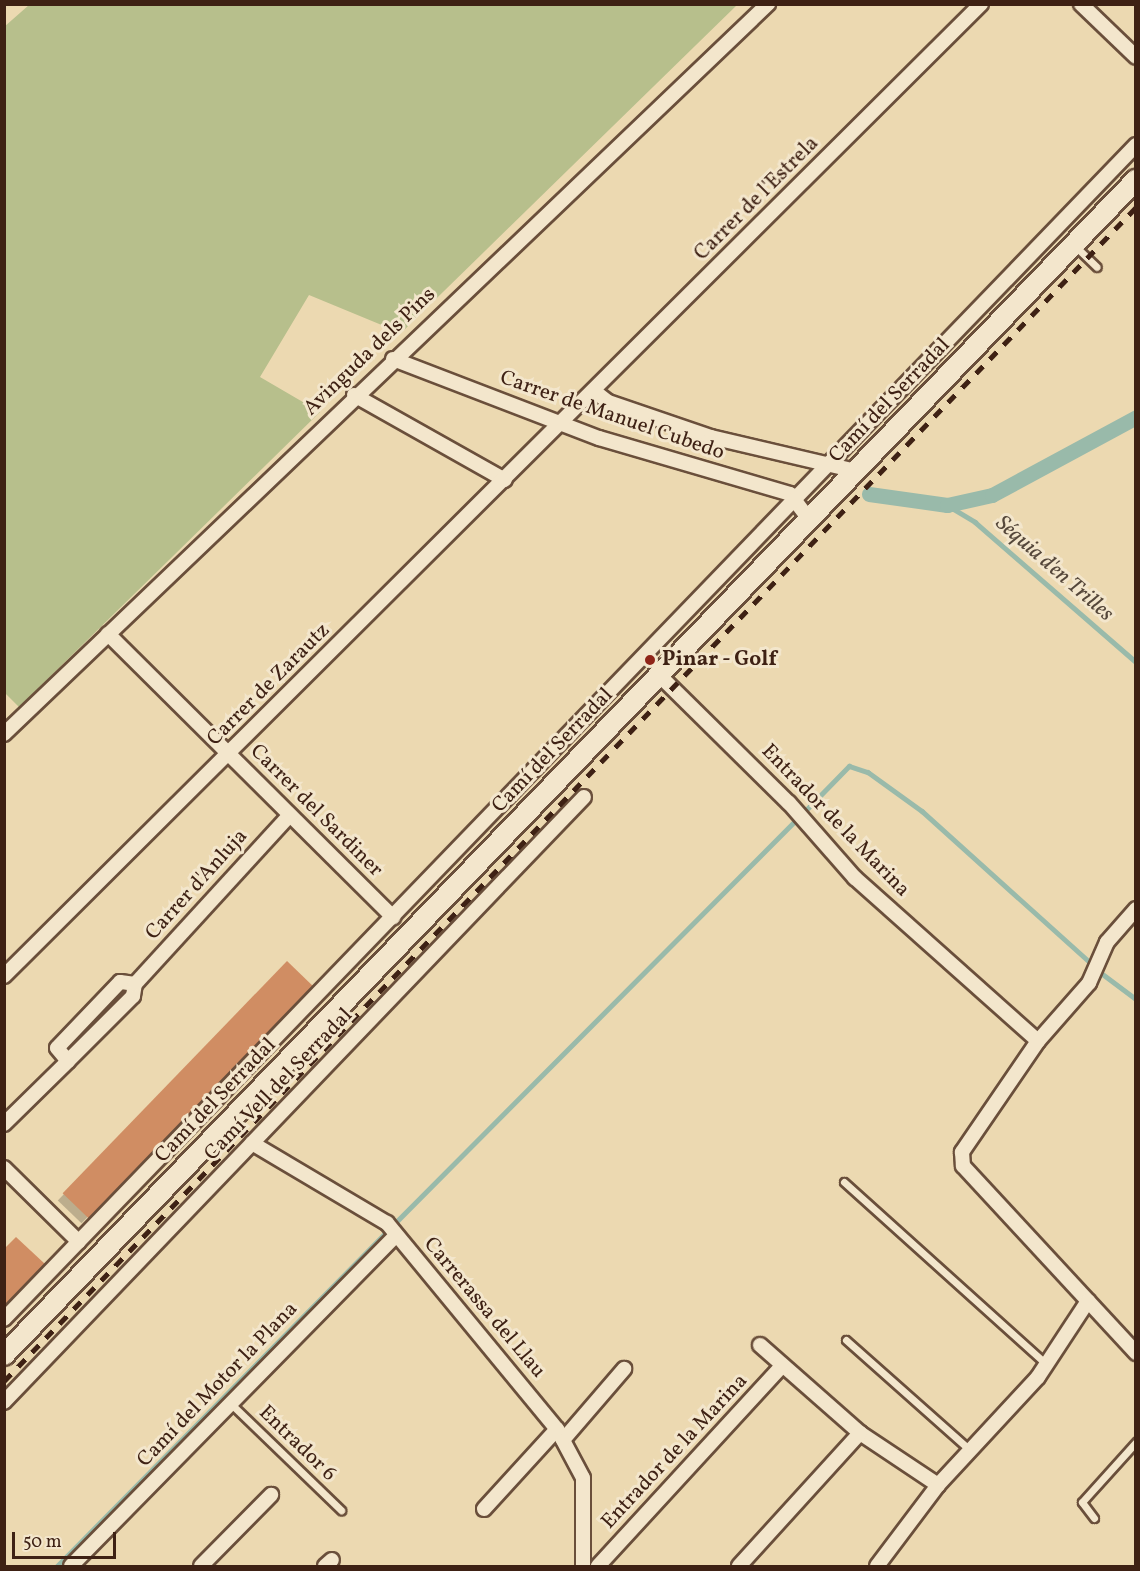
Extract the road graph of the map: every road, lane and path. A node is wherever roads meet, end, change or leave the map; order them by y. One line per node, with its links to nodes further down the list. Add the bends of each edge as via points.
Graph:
1 (768, 4): 9 (street, Avinguda dels Pins)
2 (981, 4): 10 (street, Carrer de l'Estrela)
3 (1081, 4): 4 (street)
4 (1136, 57)
5 (1136, 145): 13 (street, Camí del Serradal)
6 (1136, 180): 7 (street, Camí del Serradal)
7 (1073, 244): 8 (lane); 14 (street, Camí del Serradal)
8 (1096, 267)
9 (393, 359): 11 (street, Avinguda dels Pins); 12 (street, Carrer de Manuel Cubedo)
10 (594, 391): 12 (street, Carrer de l'Estrela); 13 (street, Carrer de Manuel Cubedo, via 608,402 711,437)
11 (354, 396): 15 (street); 18 (street, Avinguda dels Pins)
12 (562, 423): 15 (street, Carrer de Zarautz); 16 (street, Carrer de Manuel Cubedo, via 687,468)
13 (829, 465): 14 (street, Carrer de Manuel Cubedo); 16 (street, Camí del Serradal)
14 (856, 471): 17 (street, Camí del Serradal)
15 (505, 480): 21 (street, Carrer de Zarautz)
16 (797, 498): 17 (street); 25 (street, Camí del Serradal)
17 (809, 519): 19 (street, Camí del Serradal)
18 (108, 634): 20 (street, Avinguda dels Pins); 21 (street, Carrer del Sardiner)
19 (659, 675): 27 (street, Entrador de la Marina, via 789,802 855,878); 39 (street, Camí del Serradal)
20 (4, 734)
21 (229, 754): 23 (street, Carrer del Sardiner); 26 (street, Carrer de Zarautz)
22 (584, 797): 29 (street, Camí Vell del Serradal)
23 (290, 815): 25 (street, Carrer del Sardiner); 28 (street, Carrer d'Anluja, via 135,984 120,982 57,1048 68,1061)
24 (1136, 909): 27 (street, via 1107,942 1089,983)
25 (393, 917): 33 (street, Camí del Serradal)
26 (4, 976)
27 (1038, 1041): 34 (street, via 962,1152 963,1166)
28 (4, 1124)
29 (252, 1143): 32 (street, Carrerassa del Llau, via 387,1223); 43 (street, Camí Vell del Serradal)
30 (4, 1168): 33 (street)
31 (844, 1182): 40 (lane)
32 (396, 1235): 44 (street, Camí del Motor la Plana); 46 (street, Carrerassa del Llau)
33 (79, 1242): 35 (street, Camí del Serradal)
34 (1088, 1301): 38 (street); 40 (street)
35 (4, 1319)
36 (846, 1340): 48 (lane)
37 (760, 1345): 41 (street)
38 (1136, 1353)
39 (4, 1355)
40 (1046, 1364): 48 (street)
41 (782, 1366): 45 (street); 57 (street, Entrador de la Marina)
42 (624, 1369): 46 (street)
43 (4, 1402)
44 (229, 1402): 52 (lane, Entrador 6); 54 (street, Camí del Motor la Plana)
45 (860, 1433): 49 (street); 58 (street)
46 (560, 1435): 51 (street); 56 (street, Carrerassa del Llau, via 583,1478)
47 (1136, 1442): 53 (lane, via 1082,1502)
48 (971, 1451): 49 (street)
49 (938, 1485): 59 (street)
50 (272, 1495): 55 (street)
51 (483, 1509)
52 (341, 1510)
53 (1094, 1518)
54 (71, 1566)
55 (201, 1566)
56 (583, 1566)
57 (598, 1566)
58 (739, 1566)
59 (877, 1566)

